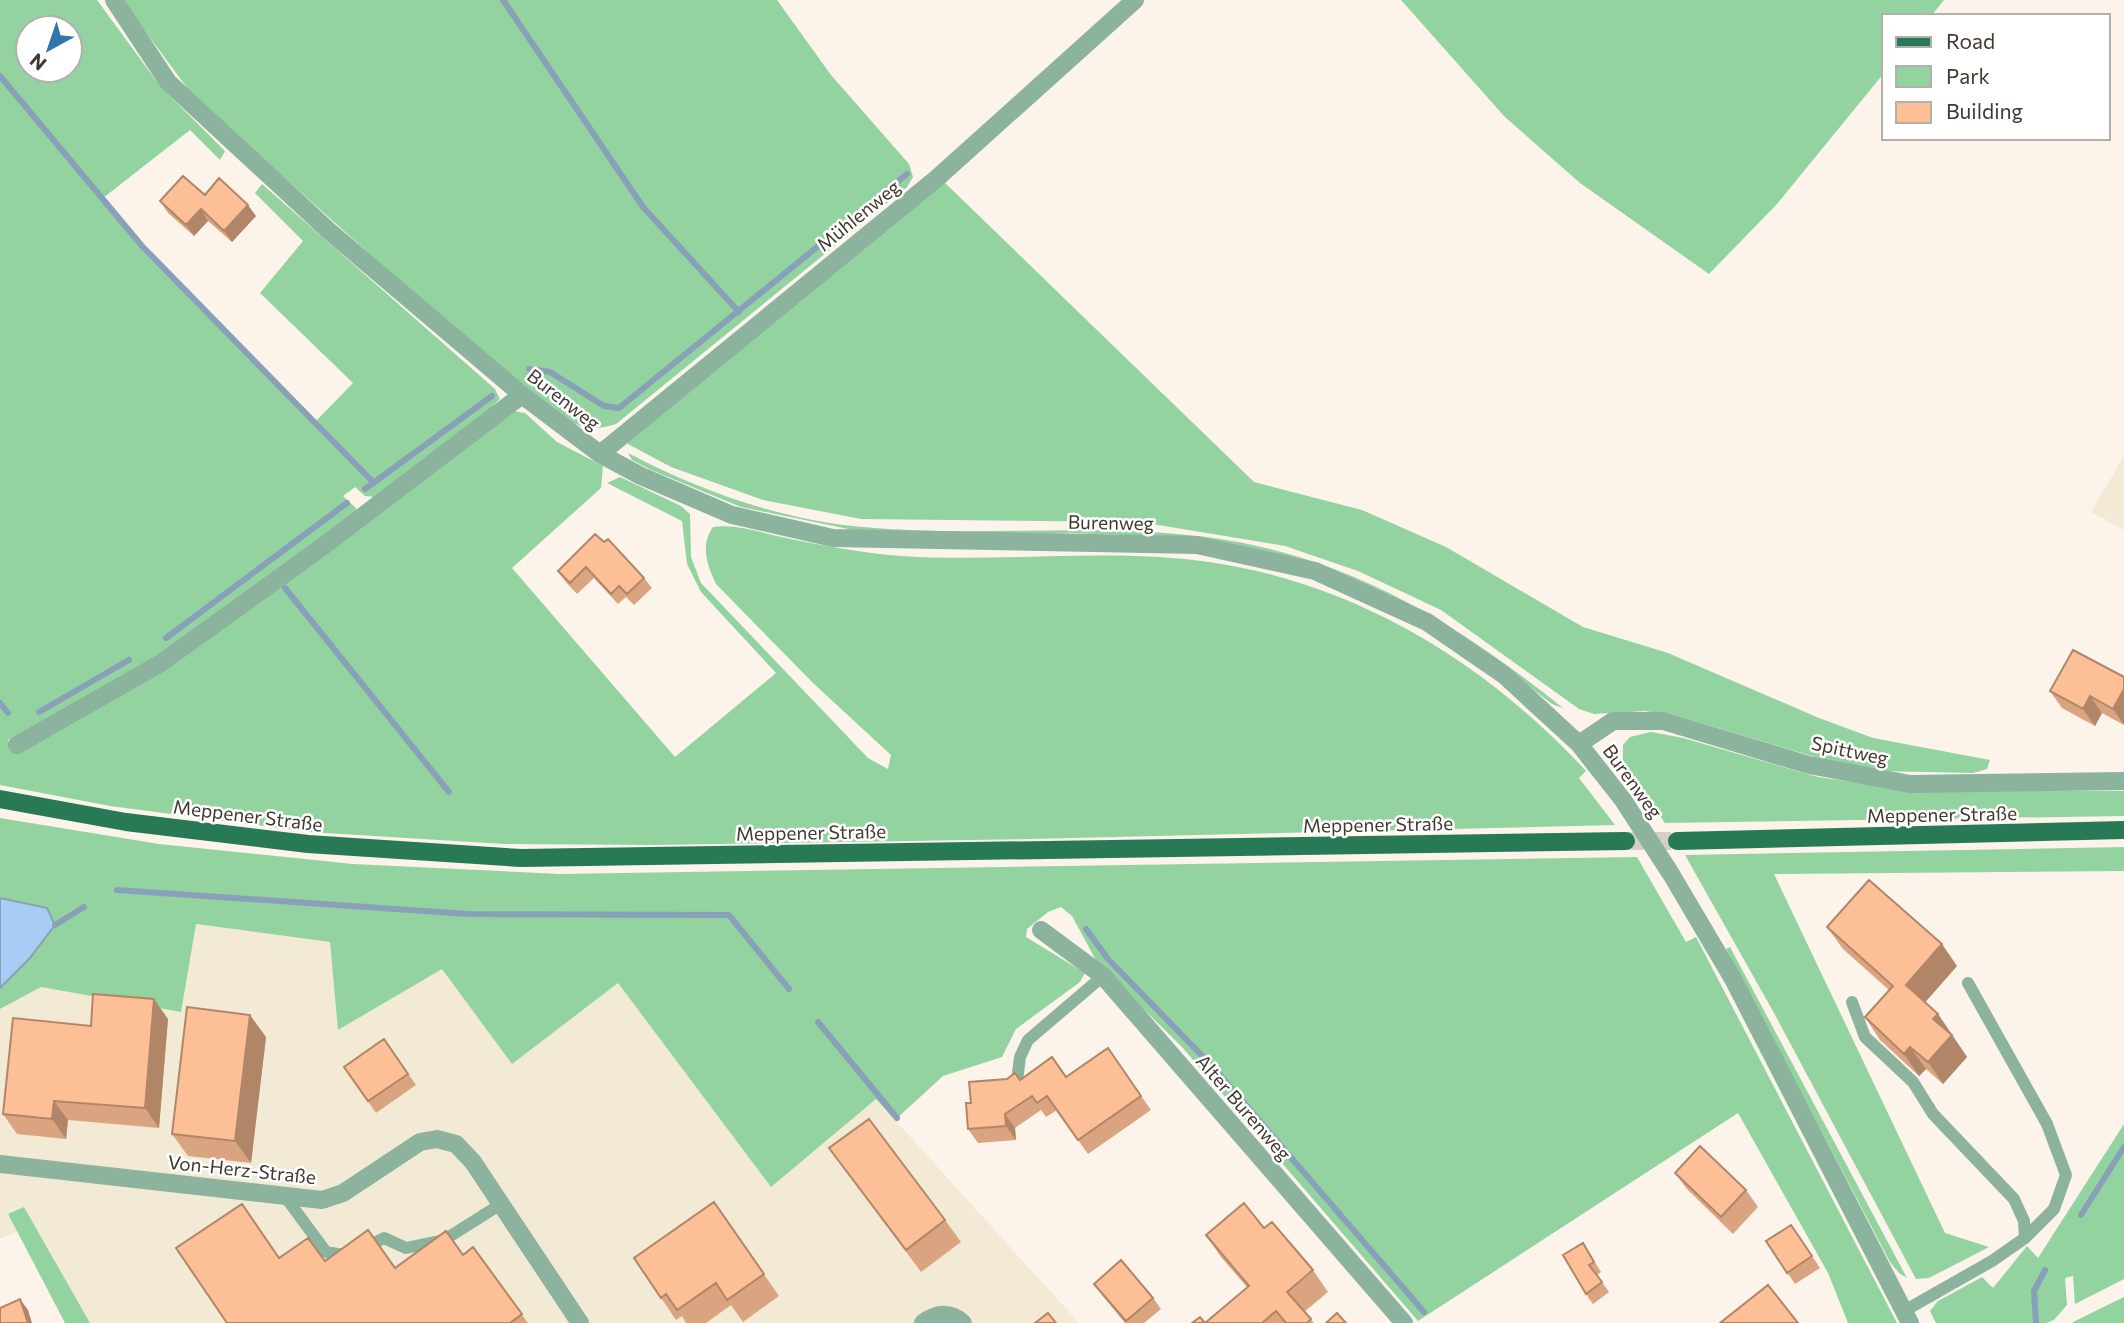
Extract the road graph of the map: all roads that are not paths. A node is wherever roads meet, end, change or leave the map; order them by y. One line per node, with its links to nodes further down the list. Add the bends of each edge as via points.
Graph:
1 (114, 0): 3 (street, Burenweg, via 168,82 329,231)
2 (1135, 0): 4 (street, Mühlenweg, via 936,179)
3 (522, 395): 4 (street, Burenweg); 6 (street, via 161,663)
4 (600, 454): 5 (street, Burenweg, via 732,514 833,538 1197,545 1315,571 1427,622 1504,675)
5 (1579, 744): 7 (street, Spittweg, via 1614,721 1663,721 1809,765 1910,784); 21 (street, Burenweg, via 1623,800 1733,979)
6 (17, 745)
7 (2124, 781)
8 (0, 799): 10 (main road, Meppener Straße, via 126,822 307,844 521,858)
9 (2124, 830): 11 (main road, Meppener Straße)
10 (1626, 841)
11 (1677, 841)
12 (1041, 930): 13 (street, Alter Burenweg)
13 (1102, 976): 16 (lane, via 1028,1040); 25 (street, Alter Burenweg)
14 (1968, 983): 20 (lane, via 2047,1124 2066,1175 2054,1209)
15 (1852, 1002): 20 (lane, via 1865,1037 1913,1082 1933,1114 2014,1199)
16 (1017, 1081)
17 (0, 1164): 18 (street, Von-Herz-Straße)
18 (284, 1195): 19 (lane, via 326,1252 349,1256 384,1238 406,1248 444,1240); 19 (street, Von-Herz-Straße, via 322,1200 342,1193 420,1142 438,1139 456,1144)
19 (501, 1204): 22 (street, Von-Herz-Straße)
20 (2025, 1238): 21 (lane)
21 (1907, 1317)
22 (580, 1323)
23 (923, 1323): 24 (street, via 941,1314)
24 (963, 1323)
25 (1404, 1323)

